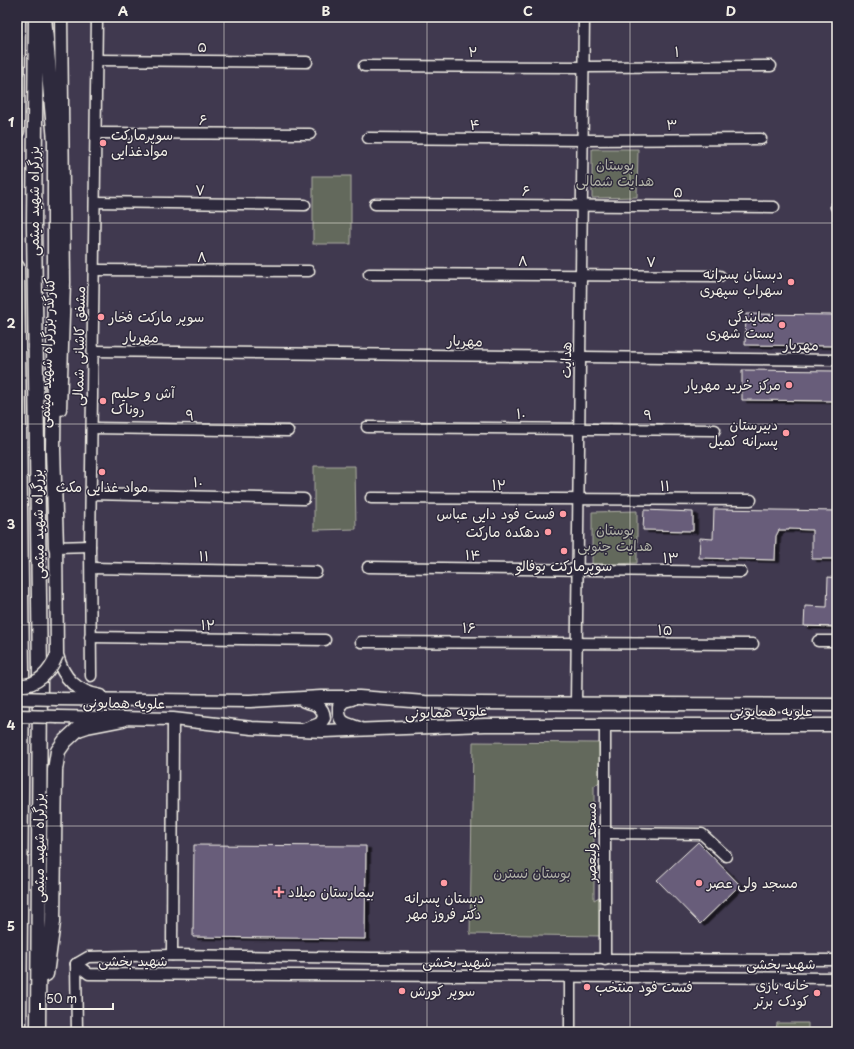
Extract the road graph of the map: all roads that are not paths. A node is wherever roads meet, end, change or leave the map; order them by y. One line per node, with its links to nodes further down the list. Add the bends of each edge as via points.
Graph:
1 (18, 17): 12 (highway, بزرگراه شهید میثمی)
2 (36, 17): 88 (highway, بزرگراه شهید میثمی, via 34,224 40,673)
3 (44, 17): 43 (highway, via 55,141 53,449)
4 (61, 17): 43 (main road, کنارگذر بزرگراه شهید میثمی, via 64,282)
5 (97, 17): 7 (street, مشفق کاشانی شمالی)
6 (584, 17): 11 (street, هدایت)
7 (97, 60): 8 (street, ۵); 13 (street, مشفق کاشانی شمالی)
8 (307, 62)
9 (364, 66): 11 (street, ۲)
10 (771, 66): 11 (street, ۱)
11 (583, 67): 17 (street, هدایت)
12 (17, 131)
13 (96, 133): 14 (street, ۶); 18 (street, مشفق کاشانی شمالی)
14 (310, 134)
15 (368, 138): 17 (street, ۴)
16 (761, 139): 17 (street, ۳)
17 (583, 140): 21 (street, هدایت)
18 (95, 202): 20 (street, ۷); 24 (street, مشفق کاشانی شمالی)
19 (375, 204): 21 (street, ۶)
20 (305, 205)
21 (582, 205): 22 (street, ۵); 27 (street, هدایت)
22 (774, 207)
23 (17, 268): 87 (highway, بزرگراه شهید میثمی, via 22,670)
24 (94, 270): 25 (street, ۸); 29 (street, مشفق کاشانی شمالی)
25 (309, 271)
26 (369, 274): 27 (street, ۸)
27 (581, 275): 28 (street, ۷); 30 (street, هدایت)
28 (720, 276)
29 (93, 351): 30 (street, مهریار); 33 (street, مشفق کاشانی شمالی)
30 (580, 357): 31 (street, مهریار); 34 (street, هدایت)
31 (837, 360)
32 (367, 427): 34 (street, ۱۰)
33 (92, 428): 36 (street, ۹); 37 (street, مشفق کاشانی شمالی)
34 (580, 429): 35 (street, ۹); 40 (street, هدایت)
35 (715, 430)
36 (288, 431)
37 (91, 494): 39 (street, ۱۰); 42 (street, مشفق کاشانی شمالی)
38 (371, 498): 40 (street, ۱۲)
39 (304, 499)
40 (579, 500): 41 (street, ۱۱); 46 (street, هدایت)
41 (751, 500)
42 (90, 546): 43 (street); 45 (street, مشفق کاشانی شمالی)
43 (56, 547): 56 (main road, کنارگذر بزرگراه شهید میثمی)
44 (368, 567): 46 (street, ۱۴)
45 (91, 568): 47 (street, ۱۱); 49 (street, مشفق کاشانی شمالی)
46 (578, 571): 48 (street, ۱۳); 54 (street, هدایت)
47 (316, 572)
48 (741, 572)
49 (90, 638): 50 (street, ۱۲); 57 (street, مشفق کاشانی شمالی)
50 (325, 640)
51 (818, 641): 52 (street)
52 (837, 641)
53 (361, 642): 54 (street, ۱۶)
54 (576, 643): 55 (street, ۱۵); 63 (street, هدایت)
55 (753, 644)
56 (57, 655): 58 (main road, bridge, via 52,667 44,676 33,683); 62 (main road, via 60,668 67,679 78,687 94,695)
57 (91, 676)
58 (17, 685)
59 (359, 697): 61 (main road, علویه همایونی); 63 (main road, علویه همایونی, via 463,703); 71 (main road, via 344,701 339,706 338,716 348,724)
60 (17, 698): 62 (main road, علویه همایونی, bridge)
61 (297, 699): 62 (main road, علویه همایونی); 70 (main road, via 319,706 324,718 316,726)
62 (126, 700)
63 (576, 703): 64 (main road, علویه همایونی)
64 (837, 704)
65 (17, 716): 66 (main road, علویه همایونی, bridge)
66 (123, 719): 67 (main road, علویه همایونی); 88 (highway, via 78,729 58,751 55,770 53,922)
67 (173, 719): 70 (main road, علویه همایونی, via 252,728); 74 (street)
68 (605, 725): 69 (main road, علویه همایونی); 71 (main road, علویه همایونی, via 485,725); 72 (street, مسجد ولیعصر)
69 (837, 726)
70 (299, 730): 71 (main road, علویه همایونی)
71 (368, 730)
72 (605, 833): 73 (street, via 702,834); 77 (street, مسجد ولیعصر)
73 (726, 856)
74 (172, 955): 75 (street, شهید بخشی); 80 (street, شهید بخشی, via 88,957)
75 (371, 958): 76 (street, شهید بخشی); 81 (street)
76 (392, 958): 77 (street, شهید بخشی); 82 (street)
77 (605, 960): 78 (street, شهید بخشی)
78 (797, 960): 79 (street, شهید بخشی); 84 (street)
79 (837, 960)
80 (76, 964): 81 (street, شهید بخشی, via 89,974); 89 (street)
81 (371, 976): 82 (street, شهید بخشی)
82 (392, 976): 83 (street, شهید بخشی)
83 (570, 977): 84 (street, شهید بخشی); 90 (street)
84 (796, 978): 85 (street, شهید بخشی)
85 (837, 978)
86 (17, 1000): 87 (highway)
87 (19, 1031)
88 (38, 1031)
89 (76, 1032)
90 (570, 1032)

